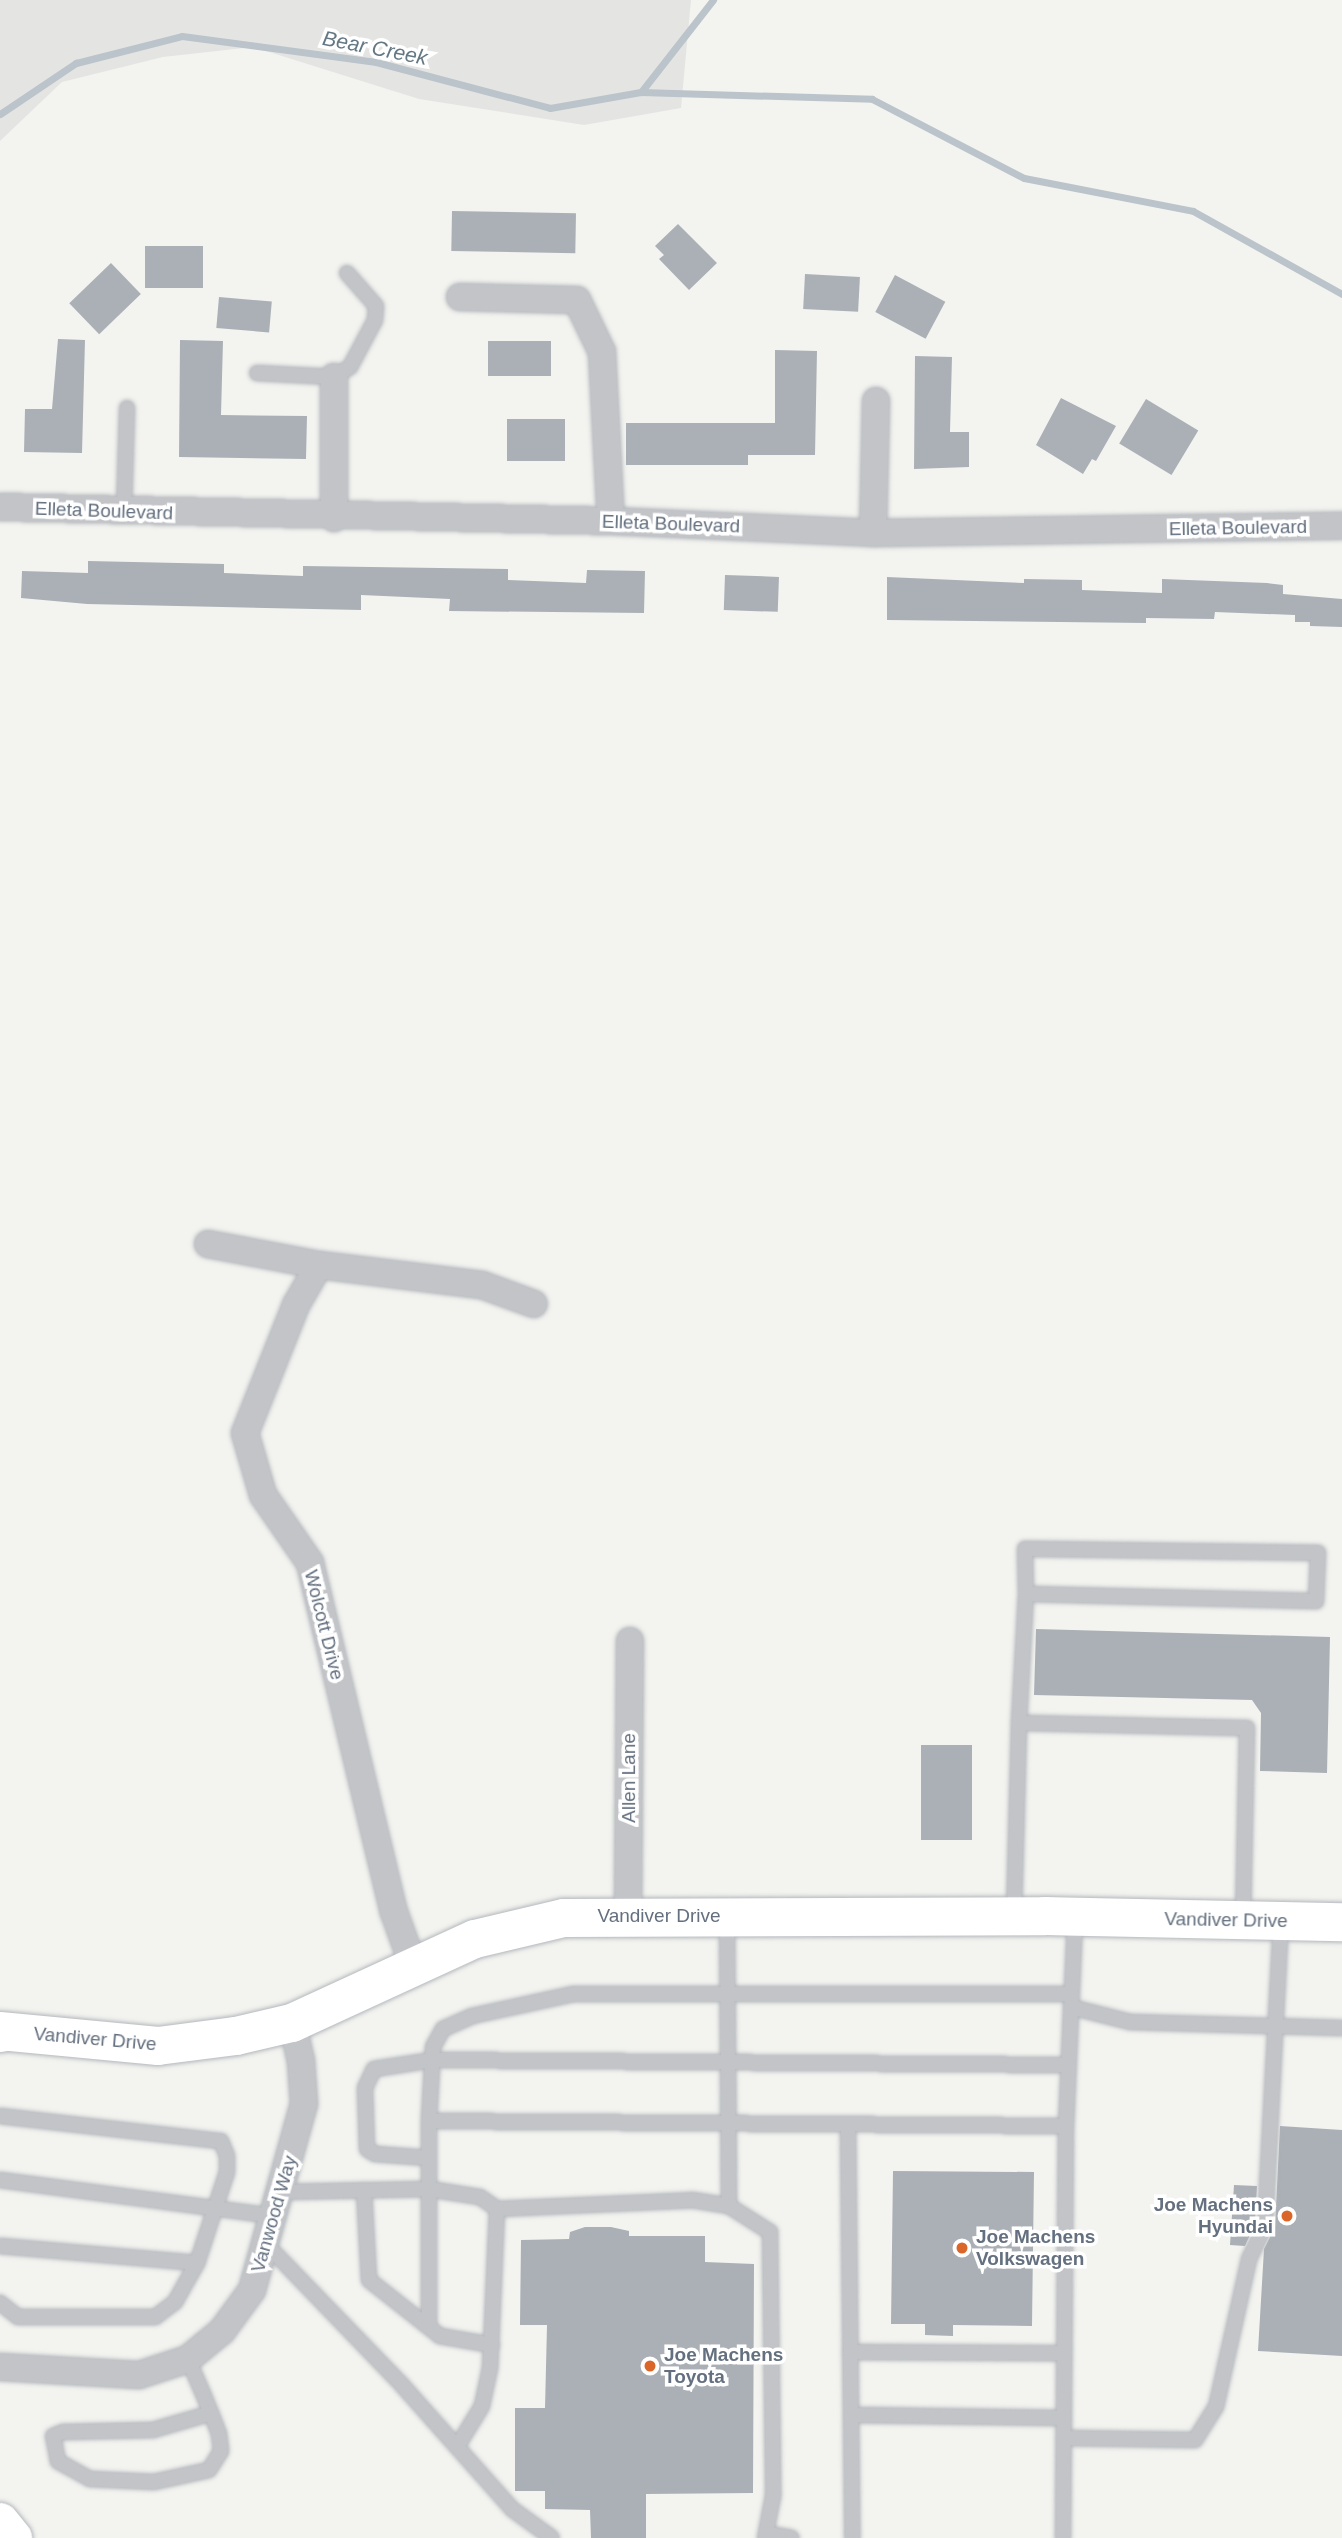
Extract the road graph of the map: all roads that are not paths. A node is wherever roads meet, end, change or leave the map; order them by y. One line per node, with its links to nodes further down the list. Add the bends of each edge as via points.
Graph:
1 (347, 273): 4 (lane, via 376,306 375,320 350,367)
2 (460, 297): 10 (street, via 578,300 602,352)
3 (257, 373): 4 (lane)
4 (334, 377): 9 (street)
5 (876, 401): 12 (street)
6 (127, 408): 8 (lane)
7 (0, 508): 8 (street, Elleta Boulevard)
8 (124, 511): 9 (street, Elleta Boulevard)
9 (334, 518): 10 (street, Elleta Boulevard)
10 (611, 521): 12 (street, Elleta Boulevard)
11 (1342, 526): 12 (street, Elleta Boulevard)
12 (873, 533)
13 (208, 1244): 14 (street)
14 (319, 1265): 15 (street, via 447,1279); 26 (street, Wolcott Drive, via 291,1317 245,1433 263,1495 310,1563 394,1912)
15 (534, 1304)
16 (1026, 1594): 16 (lane, via 1316,1601 1318,1553 1025,1549); 18 (lane)
17 (630, 1641): 19 (street, Allen Lane)
18 (1019, 1723): 21 (lane); 23 (lane, via 1247,1728)
19 (628, 1915): 20 (main road, Vandiver Drive); 26 (main road, Vandiver Drive, via 526,1925 475,1939)
20 (727, 1916): 21 (main road, Vandiver Drive); 27 (lane)
21 (1014, 1916): 22 (main road, Vandiver Drive)
22 (1075, 1916): 23 (main road, Vandiver Drive); 28 (lane)
23 (1243, 1920): 24 (main road, Vandiver Drive)
24 (1281, 1921): 25 (main road, Vandiver Drive); 30 (lane)
25 (1342, 1922)
26 (413, 1965): 29 (main road, Vandiver Drive)
27 (728, 1995): 28 (lane); 33 (lane, via 573,1994 472,2015 443,2029); 34 (lane)
28 (1071, 2001): 30 (lane, via 1130,2022); 35 (lane)
29 (292, 2023): 32 (main road, Vandiver Drive, via 202,2043 158,2046); 45 (street, Vanwood Way, via 304,2104)
30 (1275, 2026): 31 (lane); 62 (lane, via 1265,2226 1248,2259 1216,2407 1195,2440)
31 (1342, 2028)
32 (2, 2032)
33 (433, 2060): 34 (lane); 37 (lane); 41 (lane, via 387,2064 366,2077 365,2088 367,2149 374,2154)
34 (730, 2064): 35 (lane); 38 (lane)
35 (1068, 2065): 40 (lane)
36 (0, 2116): 47 (lane, via 221,2141 227,2172)
37 (429, 2121): 38 (lane); 41 (lane)
38 (731, 2124): 39 (lane); 46 (lane)
39 (848, 2124): 40 (lane); 55 (lane)
40 (1066, 2126): 56 (lane)
41 (429, 2158): 43 (lane)
42 (0, 2180): 47 (lane)
43 (429, 2189): 44 (lane); 48 (lane, via 480,2197); 53 (lane)
44 (364, 2190): 45 (lane); 53 (lane, via 369,2280)
45 (279, 2204): 47 (lane); 49 (street, Vanwood Way)
46 (729, 2206): 48 (lane, via 692,2200); 65 (lane, via 770,2232 773,2496)
47 (214, 2208): 51 (lane)
48 (497, 2209): 54 (lane)
49 (267, 2245): 57 (street, Vanwood Way, via 252,2290 222,2331); 63 (lane)
50 (0, 2246): 51 (lane)
51 (197, 2263): 52 (lane, via 175,2302 155,2316 18,2317)
52 (0, 2302)
53 (429, 2327): 54 (lane, via 452,2340)
54 (492, 2345): 63 (lane, via 482,2406)
55 (850, 2352): 56 (lane); 60 (lane)
56 (1064, 2353): 61 (lane)
57 (188, 2359): 58 (street, Vanwood Way, via 139,2375); 59 (lane)
58 (0, 2367)
59 (211, 2413): 59 (lane, via 221,2451 209,2470 154,2482 90,2479 58,2461 52,2447 53,2436 63,2432 153,2430)
60 (850, 2415): 61 (lane); 69 (lane)
61 (1064, 2418): 62 (lane)
62 (1064, 2438): 70 (lane)
63 (457, 2447): 67 (lane, via 512,2509)
64 (0, 2522): 66 (main road)
65 (767, 2536): 68 (lane)
66 (13, 2538)
67 (552, 2538)
68 (792, 2538)
69 (852, 2538)
70 (1063, 2538)

